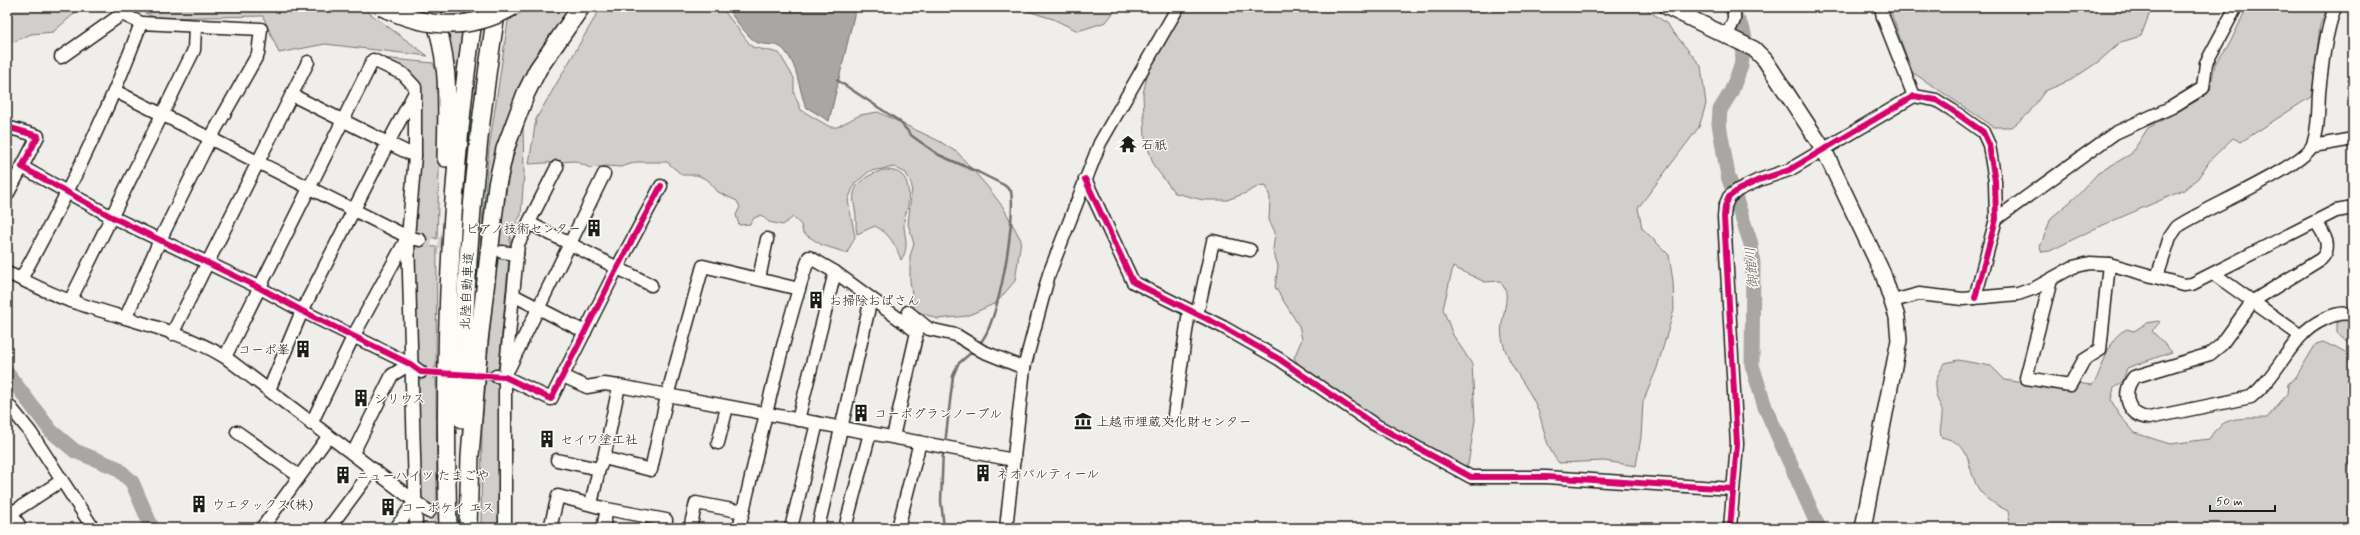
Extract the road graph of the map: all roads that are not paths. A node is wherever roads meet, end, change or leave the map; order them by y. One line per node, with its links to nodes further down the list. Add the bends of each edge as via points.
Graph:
1 (382, 7): 5 (highway, bridge, via 420,22 454,24 487,18)
2 (430, 7): 83 (highway, via 440,36 447,85 444,283)
3 (475, 7): 83 (highway, 北陸自動車道, via 459,129 453,203)
4 (497, 7): 129 (highway, 北陸自動車道, via 481,114 467,263 462,356)
5 (512, 7)
6 (581, 7): 130 (highway, via 538,69 526,93 514,120 498,178 478,341)
7 (1178, 7): 35 (street, via 1100,143)
8 (1667, 7): 15 (main road)
9 (1734, 7): 15 (street, via 1734,20)
10 (1881, 7): 21 (street, via 1882,17)
11 (2236, 7): 43 (street, via 2206,63 2203,88 2172,107 2115,133)
12 (2335, 7): 28 (street, via 2328,25 2321,66 2318,120)
13 (141, 23): 14 (street); 16 (street, via 122,14); 18 (street)
14 (195, 26): 22 (street, via 194,50); 25 (street, via 261,29 258,54)
15 (1727, 35): 29 (main road, via 1754,49 1765,60)
16 (61, 57)
17 (308, 62): 20 (street)
18 (115, 91): 22 (street); 38 (street)
19 (415, 93): 23 (street, via 411,80 373,60); 27 (street); 30 (street)
20 (292, 95): 23 (street); 31 (street)
21 (1914, 96): 29 (street); 43 (street, via 1936,100 1983,132 1990,145 1995,181)
22 (162, 116): 25 (street); 42 (street)
23 (343, 120): 27 (street); 37 (street)
24 (7, 127): 32 (street, via 38,136)
25 (210, 139): 31 (street); 48 (street)
26 (2353, 139): 28 (street)
27 (388, 143): 30 (street); 41 (street)
28 (2313, 146): 60 (street, via 2286,169 2177,227 2170,237)
29 (1824, 150): 71 (main road, via 1883,274); 115 (street, via 1789,170 1758,180 1733,193 1724,206 1737,444)
30 (415, 156): 46 (street)
31 (259, 163): 37 (street); 54 (street)
32 (22, 167): 38 (street); 39 (street)
33 (557, 167): 45 (street)
34 (604, 174): 50 (street)
35 (1085, 179): 76 (street, via 1133,282); 86 (street, via 1049,274)
36 (661, 186): 56 (street)
37 (310, 187): 41 (street); 65 (street)
38 (69, 192): 42 (street); 61 (street)
39 (7, 195)
40 (2353, 208): 44 (street, via 2336,211)
41 (354, 210): 46 (street); 74 (street)
42 (112, 217): 48 (street); 70 (street)
43 (1996, 219): 68 (street)
44 (2316, 222): 59 (street); 72 (street, via 2326,239 2325,256)
45 (529, 223): 50 (street); 53 (street, via 518,244)
46 (408, 236): 49 (street); 81 (street); 85 (street)
47 (767, 239): 62 (street)
48 (160, 240): 54 (street); 78 (street)
49 (420, 240)
50 (570, 243): 56 (street); 73 (street)
51 (1250, 250): 76 (street, via 1213,241)
52 (502, 252): 53 (street)
53 (518, 254): 67 (street)
54 (208, 264): 65 (street); 80 (street)
55 (2109, 264): 60 (street); 63 (street, via 2082,264); 63 (street, via 2100,350 2084,360 2070,385 2026,378)
56 (617, 268): 64 (street); 79 (street)
57 (835, 272): 66 (street, via 809,257); 69 (street); 97 (street)
58 (7, 273): 61 (street)
59 (2214, 274): 60 (street, via 2200,282 2184,285); 72 (street)
60 (2157, 277)
61 (22, 279): 70 (street)
62 (760, 279): 66 (street); 92 (street, via 703,266)
63 (2051, 280): 68 (street, via 2018,294)
64 (651, 285)
65 (260, 288): 74 (street); 84 (street)
66 (799, 289): 95 (street)
67 (513, 295): 73 (street); 88 (street)
68 (1975, 298): 71 (street, via 1920,294)
69 (871, 299): 100 (street); 104 (street, via 917,332)
70 (70, 301): 78 (street)
71 (1893, 301): 143 (main road, via 1899,340)
72 (2254, 301): 82 (street); 82 (street, via 2221,345 2210,354 2134,377 2128,384 2127,392 2131,410 2140,417 2149,418 2251,397 2277,369)
73 (538, 308): 79 (street); 88 (street)
74 (302, 311): 81 (street); 91 (street)
75 (908, 312): 86 (street, via 929,328 956,335 982,351)
76 (1193, 313): 96 (street); 115 (street, via 1279,359 1372,423 1471,477 1546,477)
77 (2353, 315): 82 (street, via 2348,313 2333,316)
78 (126, 317): 80 (street)
79 (585, 332): 89 (street)
80 (172, 334): 84 (street, via 209,347)
81 (354, 336): 85 (street); 99 (street)
82 (2301, 336)
83 (447, 356): 128 (highway, 北陸自動車道)
84 (225, 357): 91 (street)
85 (410, 364): 87 (street); 107 (street, via 392,375); 116 (street)
86 (1024, 368): 110 (street)
87 (421, 372)
88 (500, 376): 89 (street, via 551,399); 131 (street)
89 (563, 376): 90 (street, via 587,387 604,384)
90 (619, 386): 92 (street); 108 (street)
91 (269, 390): 99 (street)
92 (667, 396): 94 (street); 108 (street, via 651,470)
93 (7, 403): 114 (street, via 31,433)
94 (727, 407): 95 (street); 105 (street)
95 (766, 415): 97 (street); 121 (street)
96 (1174, 415)
97 (798, 420): 98 (street)
98 (817, 423): 100 (street); 137 (street)
99 (311, 424): 103 (street)
100 (842, 428): 102 (street); 138 (street)
101 (237, 432): 113 (street)
102 (870, 433): 104 (street); 139 (street)
103 (328, 437): 107 (street); 113 (street)
104 (893, 437): 106 (street)
105 (718, 442)
106 (920, 442): 110 (street); 140 (street)
107 (353, 453): 111 (street)
108 (604, 458): 112 (street)
109 (557, 460): 112 (street)
110 (1014, 460): 141 (street)
111 (373, 469): 116 (street); 125 (street)
112 (599, 469): 117 (street)
113 (300, 476): 124 (street)
114 (61, 481): 119 (street); 123 (street)
115 (1733, 489): 142 (street)
116 (415, 501): 120 (street); 126 (street); 127 (street)
117 (591, 504): 118 (street); 132 (street, via 558,496)
118 (607, 509): 133 (street); 134 (street, via 666,520)
119 (8, 512): 122 (street)
120 (429, 512)
121 (743, 512): 135 (street, via 696,503); 136 (street)
122 (21, 528)
123 (93, 528)
124 (262, 528)
125 (329, 528)
126 (396, 528)
127 (416, 528)
128 (448, 528)
129 (463, 528)
130 (468, 528)
131 (505, 528)
132 (550, 528)
133 (603, 528)
134 (664, 528)
135 (690, 528)
136 (739, 528)
137 (791, 528)
138 (818, 528)
139 (845, 528)
140 (898, 528)
141 (1006, 528)
142 (1733, 528)
143 (1863, 528)

